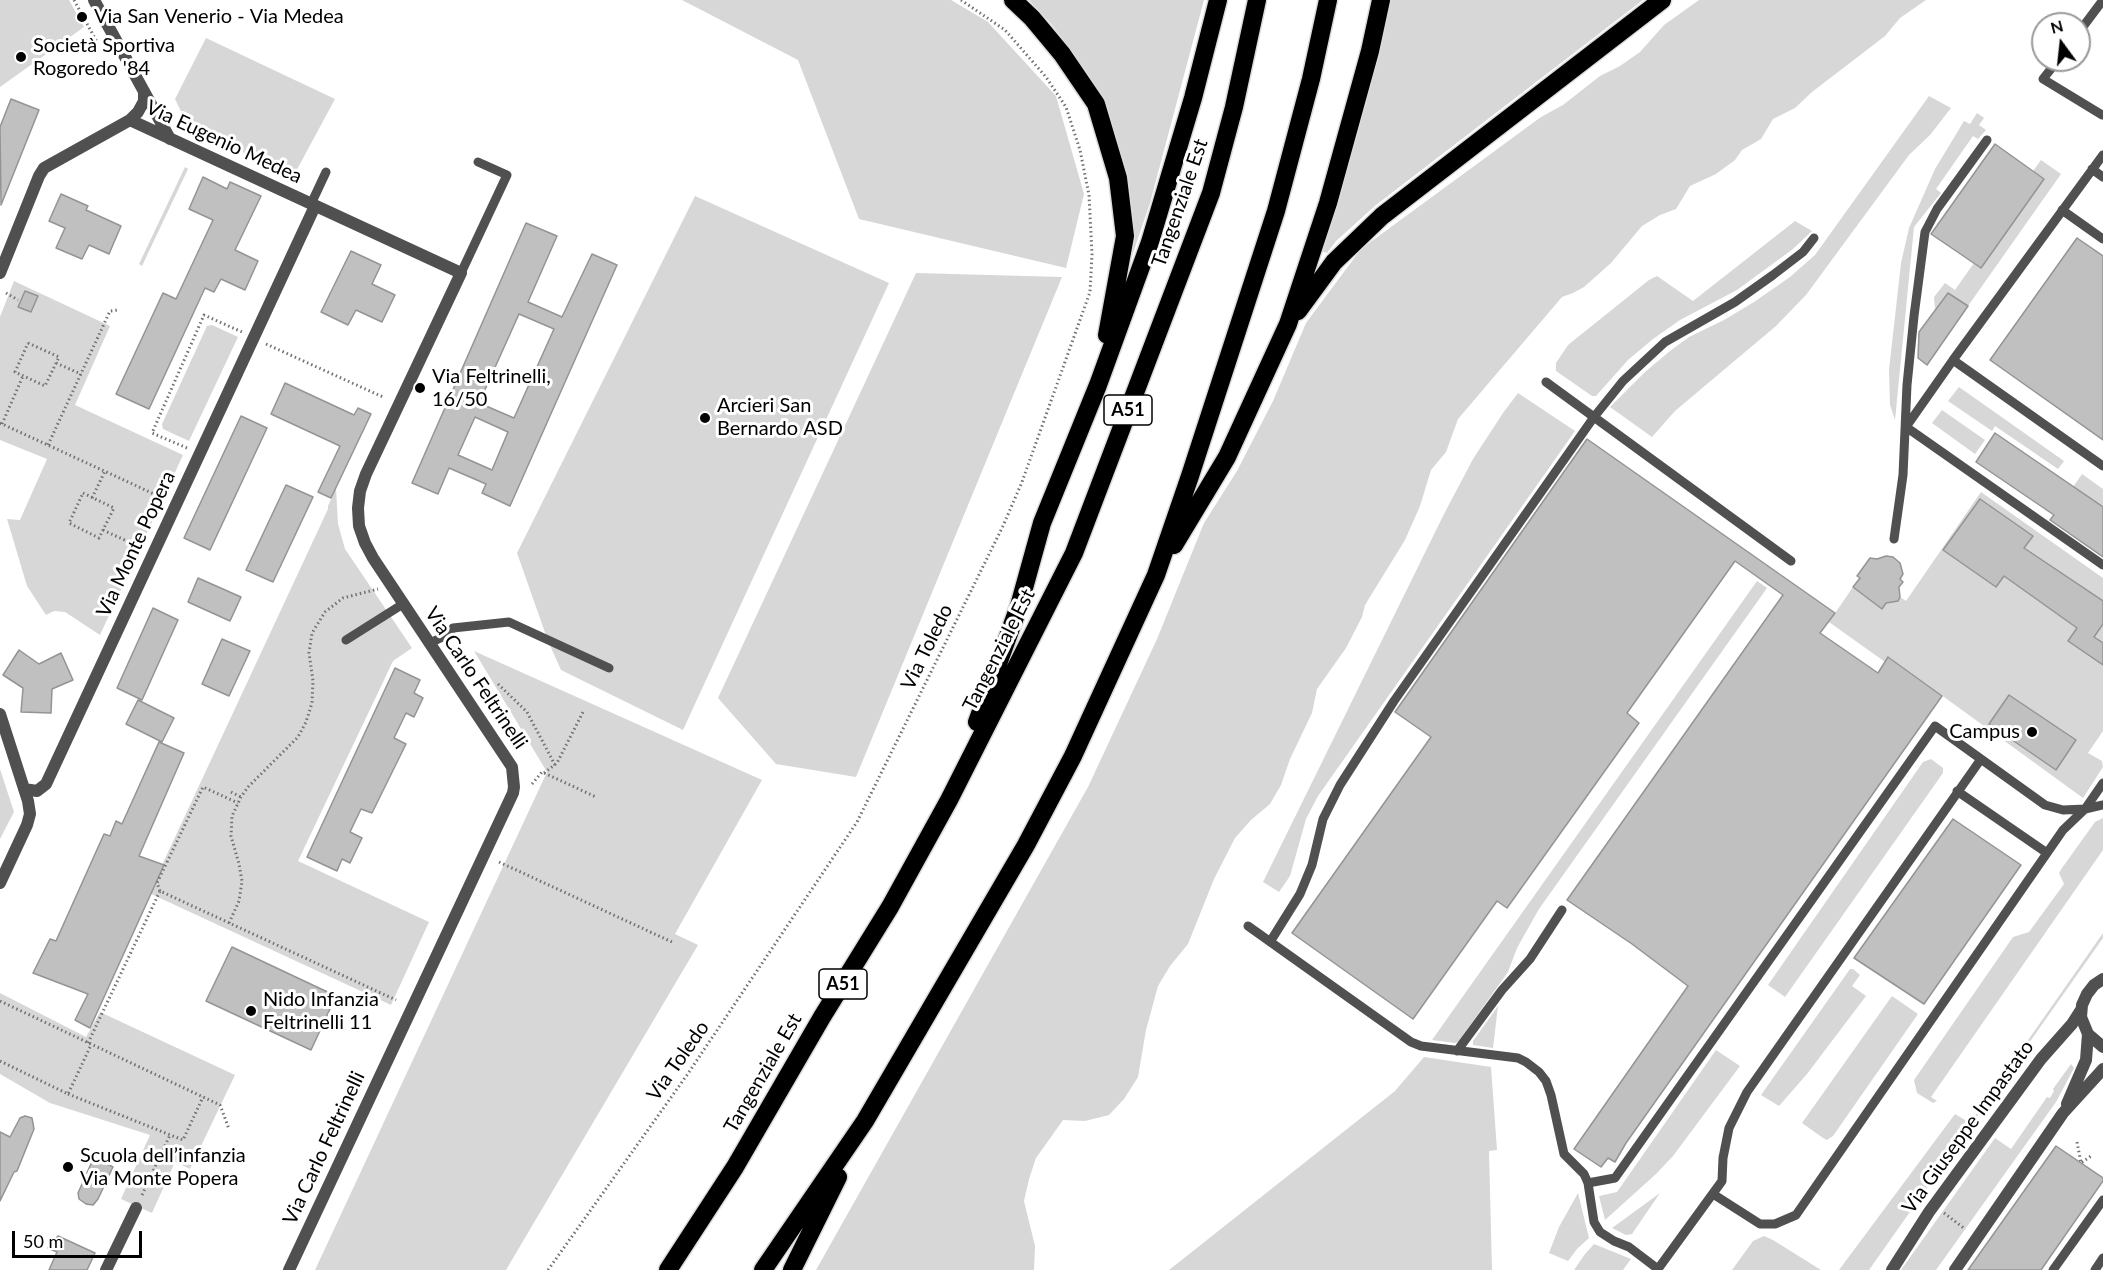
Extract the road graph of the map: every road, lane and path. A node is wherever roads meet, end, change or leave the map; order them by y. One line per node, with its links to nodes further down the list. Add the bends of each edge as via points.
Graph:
1 (74, 0): 14 (path)
2 (94, 0): 16 (street)
3 (961, 0): 118 (path, Via Toledo, via 1005,30 1046,76 1066,107 1089,195 1090,292 1003,526 857,822 687,1075)
4 (1013, 0): 43 (highway, via 1062,54 1096,104 1118,178 1125,236)
5 (1218, 0): 43 (highway, via 1150,242)
6 (1257, 0): 78 (highway, Tangenziale Est / A51, via 1210,193 1074,553)
7 (1328, 0): 59 (highway, via 1276,211)
8 (1381, 0): 35 (highway, via 1328,203)
9 (1662, 0): 13 (highway)
10 (1672, 0): 13 (highway)
11 (2103, 0): 12 (lane)
12 (2091, 16)
13 (1629, 26): 35 (highway, via 1382,216 1334,262)
14 (97, 42)
15 (2049, 72): 17 (lane, via 2043,79)
16 (144, 91): 18 (street, via 144,101); 19 (street)
17 (2103, 115)
18 (130, 120): 19 (street, Via Eugenio Medea); 30 (street, Via Eugenio Medea, via 44,168)
19 (170, 139): 26 (street, Via Eugenio Medea)
20 (1987, 140): 47 (lane, via 1937,209 1926,232 1914,316)
21 (2103, 155): 23 (lane)
22 (478, 162): 31 (lane, Via Carlo Feltrinelli, via 507,175)
23 (2092, 170): 25 (lane); 27 (lane)
24 (326, 172): 26 (lane)
25 (2103, 177)
26 (313, 205): 31 (street, Via Eugenio Medea); 73 (street, Via Monte Popera, via 46,784 38,791)
27 (2062, 210): 29 (lane); 38 (lane)
28 (1814, 238): 45 (lane, via 1803,252 1735,302 1665,342 1623,381)
29 (2103, 239)
30 (0, 273)
31 (461, 273): 61 (street, Via Carlo Feltrinelli, via 360,491 359,526 365,543)
32 (6, 293): 33 (path)
33 (18, 300)
34 (118, 310): 40 (path, via 110,311)
35 (1288, 324): 59 (highway, via 1227,457)
36 (244, 332): 49 (path, via 204,315 152,433)
37 (266, 344): 44 (path)
38 (1953, 360): 47 (lane); 50 (lane)
39 (56, 363): 40 (path); 41 (path, via 45,386); 41 (path, via 59,357 28,343 15,372)
40 (81, 374): 48 (path)
41 (23, 376): 46 (path)
42 (1546, 382): 45 (lane)
43 (1098, 385): 78 (highway, via 1042,523 1019,606)
44 (383, 397)
45 (1594, 417): 57 (lane); 90 (lane, via 1394,701 1340,785 1323,819 1300,894)
46 (1, 423): 48 (path)
47 (1906, 427): 55 (lane); 58 (lane)
48 (48, 445): 51 (path)
49 (189, 449)
50 (2103, 466)
51 (105, 471): 52 (path); 53 (path)
52 (92, 498): 54 (path, via 114,508); 54 (path, via 83,493 69,523 99,538)
53 (166, 499)
54 (103, 530): 56 (path)
55 (1894, 539)
56 (144, 548)
57 (1791, 561)
58 (2103, 565)
59 (1156, 575): 104 (highway, via 1073,756 1026,845)
60 (378, 590): 76 (path, via 343,598 317,623 310,643 312,703 306,722 298,737)
61 (403, 604): 62 (lane); 63 (street, Via Carlo Feltrinelli)
62 (346, 640)
63 (430, 643): 64 (lane, via 453,628 509,622); 117 (street, Via Carlo Feltrinelli, via 512,767 513,793)
64 (609, 668)
65 (498, 684): 69 (path, via 527,712)
66 (584, 710): 69 (path)
67 (0, 714): 73 (street)
68 (1981, 759): 74 (lane); 81 (lane, via 2045,805 2062,810); 109 (lane, via 1935,726 1615,1178)
69 (555, 765): 70 (path)
70 (544, 774): 72 (path); 77 (path)
71 (2103, 783): 81 (lane)
72 (532, 784)
73 (24, 789): 84 (street, via 29,821)
74 (1958, 791): 82 (lane); 110 (lane, via 1747,1092 1729,1128 1722,1181)
75 (231, 792): 76 (path)
76 (241, 797): 79 (path)
77 (596, 797)
78 (949, 800): 119 (highway, Tangenziale Est / A51, via 735,1167)
79 (238, 802): 85 (path, via 203,786 157,883); 87 (path, via 232,816 231,836 241,873 241,891)
80 (2103, 805): 81 (lane)
81 (2085, 809): 82 (lane)
82 (2047, 853): 110 (lane, via 1797,1215 1775,1224 1760,1224)
83 (499, 862): 89 (path)
84 (0, 884)
85 (160, 891): 87 (path); 96 (path)
86 (1562, 910): 98 (lane, via 1530,959)
87 (229, 923): 92 (path)
88 (1248, 926): 90 (lane)
89 (672, 942)
90 (1270, 942): 98 (lane, via 1411,1042)
91 (2103, 979): 94 (street, Via Giuseppe Impastato, via 2086,994)
92 (396, 1000)
93 (0, 1001): 96 (path)
94 (2081, 1010): 95 (street); 122 (street, Via Giuseppe Impastato, via 1929,1212)
95 (2088, 1034): 97 (street); 103 (street, via 2086,1060)
96 (90, 1043): 101 (path); 102 (path)
97 (2103, 1047)
98 (1457, 1051): 109 (lane, via 1518,1058 1539,1072 1551,1095 1564,1154)
99 (0, 1061): 101 (path)
100 (2103, 1069): 103 (street)
101 (68, 1094): 106 (path)
102 (203, 1097): 105 (path, via 220,1105); 106 (path, via 183,1140)
103 (2063, 1113): 123 (street)
104 (866, 1121): 120 (highway); 121 (highway)
105 (229, 1129)
106 (170, 1135): 112 (path)
107 (2077, 1142): 108 (path, via 2081,1162)
108 (2091, 1156)
109 (1588, 1183): 110 (lane, via 1594,1222 1600,1232 1629,1246 1658,1269)
110 (1713, 1194)
111 (2103, 1200): 124 (lane)
112 (136, 1208): 116 (street)
113 (1942, 1212): 114 (path)
114 (1967, 1230)
115 (2103, 1258): 125 (lane)
116 (106, 1270)
117 (289, 1270)
118 (548, 1270)
119 (668, 1270)
120 (763, 1270)
121 (792, 1270)
122 (1892, 1270)
123 (1955, 1270)
124 (2053, 1270)
125 (2095, 1270)

